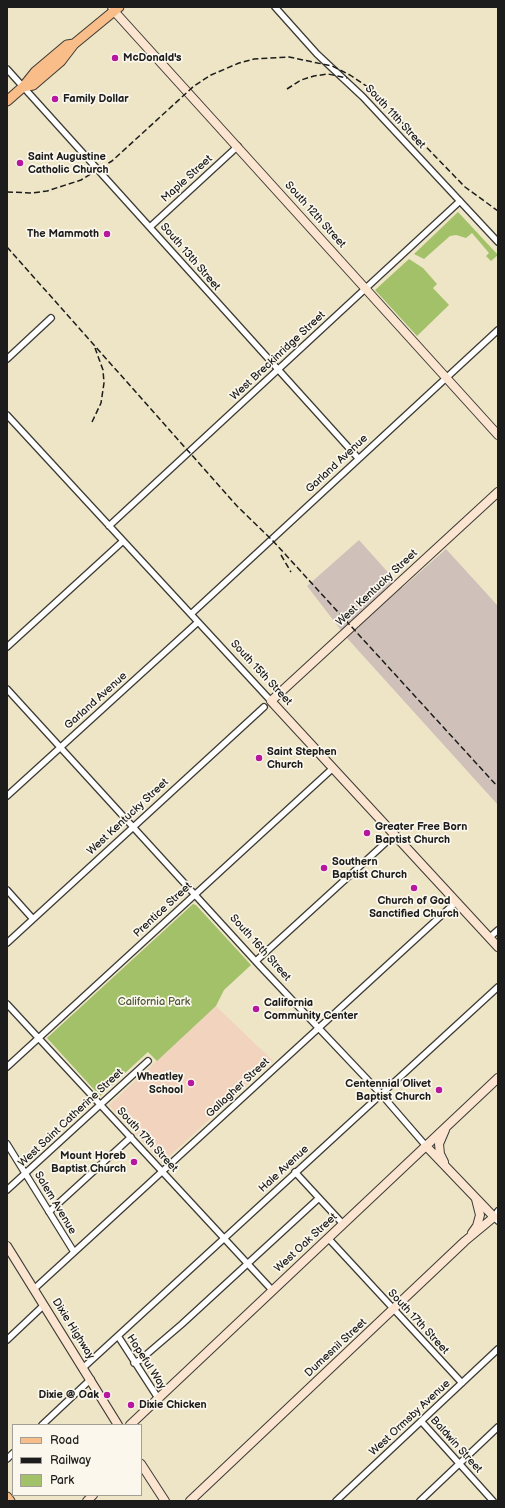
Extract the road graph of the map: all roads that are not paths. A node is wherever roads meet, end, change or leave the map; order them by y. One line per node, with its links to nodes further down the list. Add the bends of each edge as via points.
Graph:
1 (105, 7): 3 (street)
2 (275, 7): 8 (street, South 11th Street, via 317,54 363,97)
3 (115, 8): 5 (main road, via 74,44 67,45 35,72); 7 (street, South 12th Street)
4 (7, 69): 5 (street, South 13th Street)
5 (24, 87): 6 (main road); 9 (street, South 13th Street)
6 (7, 100)
7 (238, 146): 9 (street, Maple Street); 11 (street, South 12th Street)
8 (460, 201): 10 (street, South 11th Street); 11 (street, West Breckinridge Street)
9 (150, 226): 15 (street, South 13th Street)
10 (498, 242)
11 (366, 288): 15 (street, West Breckinridge Street); 16 (street, South 12th Street)
12 (51, 318): 14 (street)
13 (498, 330): 16 (street, Garland Avenue)
14 (7, 359)
15 (278, 369): 19 (street, South 13th Street); 21 (street, West Breckinridge Street)
16 (446, 378): 18 (street, South 12th Street); 19 (street, Garland Avenue)
17 (7, 415): 21 (street, South 15th Street)
18 (498, 435)
19 (358, 458): 23 (street, Garland Avenue)
20 (498, 492): 27 (street, West Kentucky Street)
21 (108, 526): 22 (street, South 15th Street)
22 (123, 541): 23 (street, South 15th Street); 25 (street)
23 (191, 614): 24 (street, South 15th Street)
24 (198, 622): 27 (street, South 15th Street); 29 (street, Garland Avenue)
25 (7, 647)
26 (7, 688): 29 (street, South 16th Street)
27 (271, 701): 30 (street, South 15th Street)
28 (264, 707): 32 (street, West Kentucky Street)
29 (61, 747): 31 (street, Garland Avenue); 32 (street, South 16th Street)
30 (333, 768): 33 (street, South 15th Street); 35 (street, Prentice Street)
31 (7, 796)
32 (134, 826): 35 (street, South 16th Street); 37 (street, West Kentucky Street)
33 (394, 835): 36 (street, South 15th Street); 42 (street)
34 (7, 890): 37 (street)
35 (196, 893): 42 (street, South 16th Street); 46 (street, Prentice Street)
36 (456, 902): 39 (street, South 15th Street); 45 (street, Gallagher Street)
37 (33, 919): 40 (street, West Kentucky Street)
38 (498, 930): 39 (street)
39 (490, 938): 41 (street, South 15th Street)
40 (7, 943)
41 (498, 947)
42 (256, 961): 45 (street, South 16th Street)
43 (498, 987): 50 (street, Hale Avenue)
44 (7, 1004): 46 (street, South 17th Street)
45 (318, 1028): 50 (street, South 16th Street); 57 (street, Gallagher Street)
46 (38, 1038): 48 (street, Prentice Street); 51 (street, South 17th Street)
47 (148, 1061): 51 (street, West Saint Catherine Street)
48 (7, 1067)
49 (498, 1078): 52 (street, West Oak Street)
50 (381, 1094): 55 (street, South 16th Street); 58 (street, Hale Avenue)
51 (100, 1105): 53 (street, South 17th Street); 59 (street, West Saint Catherine Street)
52 (446, 1127): 55 (street, West Oak Street); 56 (street, via 440,1144 440,1154)
53 (131, 1137): 57 (street, South 17th Street); 63 (street)
54 (7, 1144): 59 (street, Salem Avenue)
55 (426, 1146): 56 (street, South 16th Street); 65 (street, West Oak Street)
56 (446, 1165): 61 (street, South 16th Street)
57 (162, 1171): 66 (street, South 17th Street); 70 (street, Gallagher Street)
58 (295, 1172): 62 (street); 66 (street, Hale Avenue)
59 (26, 1173): 60 (street, West Saint Catherine Street); 63 (street, Salem Avenue)
60 (7, 1190)
61 (474, 1195): 64 (street, South 16th Street); 68 (street, via 480,1210 479,1221)
62 (319, 1198): 65 (street); 71 (street)
63 (49, 1212): 70 (street, Salem Avenue)
64 (497, 1217): 68 (street, Dumesnil Street)
65 (343, 1224): 67 (street, West Oak Street)
66 (224, 1238): 71 (street, South 17th Street); 76 (street, Hale Avenue)
67 (328, 1238): 73 (street, West Oak Street); 75 (street, South 17th Street)
68 (465, 1241): 75 (street, Dumesnil Street)
69 (7, 1246): 72 (street, Dixie Highway)
70 (74, 1252): 72 (street, Gallagher Street)
71 (248, 1264): 73 (street, South 17th Street); 79 (street)
72 (34, 1289): 74 (street, Dixie Highway)
73 (272, 1290): 83 (street, West Oak Street)
74 (44, 1304): 77 (street); 80 (street, Dixie Highway)
75 (393, 1309): 82 (street, South 17th Street); 94 (street, Dumesnil Street)
76 (118, 1336): 79 (street, Hopeful Way); 80 (street, Hale Avenue)
77 (7, 1340)
78 (498, 1349): 82 (street, West Ormsby Avenue)
79 (134, 1363): 83 (street, Hopeful Way)
80 (84, 1367): 81 (street, Dixie Highway)
81 (91, 1379): 85 (street); 86 (street, Dixie Highway)
82 (462, 1383): 84 (street, West Ormsby Avenue)
83 (158, 1398): 87 (street, West Oak Street)
84 (421, 1421): 89 (street, Baldwin Street); 95 (street, West Ormsby Avenue)
85 (43, 1424)
86 (117, 1424)
87 (131, 1424)
88 (498, 1427): 89 (street)
89 (459, 1464): 96 (street); 97 (street, Baldwin Street)
90 (142, 1466): 93 (street)
91 (7, 1497): 92 (main road)
92 (10, 1501)
93 (165, 1501)
94 (190, 1501)
95 (336, 1501)
96 (420, 1501)
97 (493, 1501)

